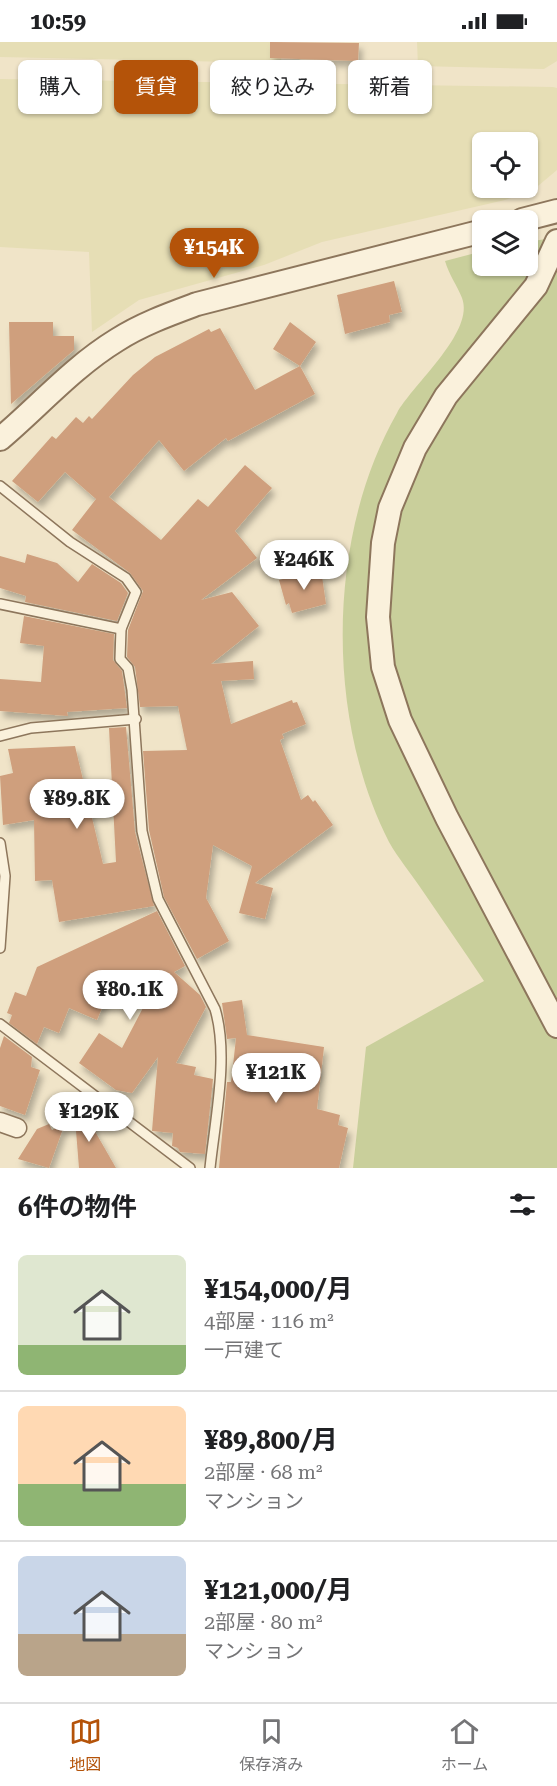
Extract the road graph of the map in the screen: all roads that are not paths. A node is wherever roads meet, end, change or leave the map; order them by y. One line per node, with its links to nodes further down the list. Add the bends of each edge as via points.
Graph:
1 (557, 211): 2 (street)
2 (538, 216)
3 (472, 234): 5 (street, via 197,304 152,321 83,364)
4 (557, 241): 14 (street, via 536,286 446,396 415,448 390,508 383,543 378,617 383,667 400,720)
5 (0, 439)
6 (0, 486): 8 (lane, via 70,542 126,578 136,592)
7 (0, 604): 8 (lane)
8 (121, 629): 9 (lane, via 120,659 128,668)
9 (136, 719): 10 (lane, via 31,728); 16 (lane, via 142,831 158,898 220,1026)
10 (0, 736)
11 (0, 843): 12 (lane, via 5,876)
12 (0, 948)
13 (0, 1024): 15 (lane)
14 (557, 1026)
15 (190, 1168)
16 (210, 1168)

